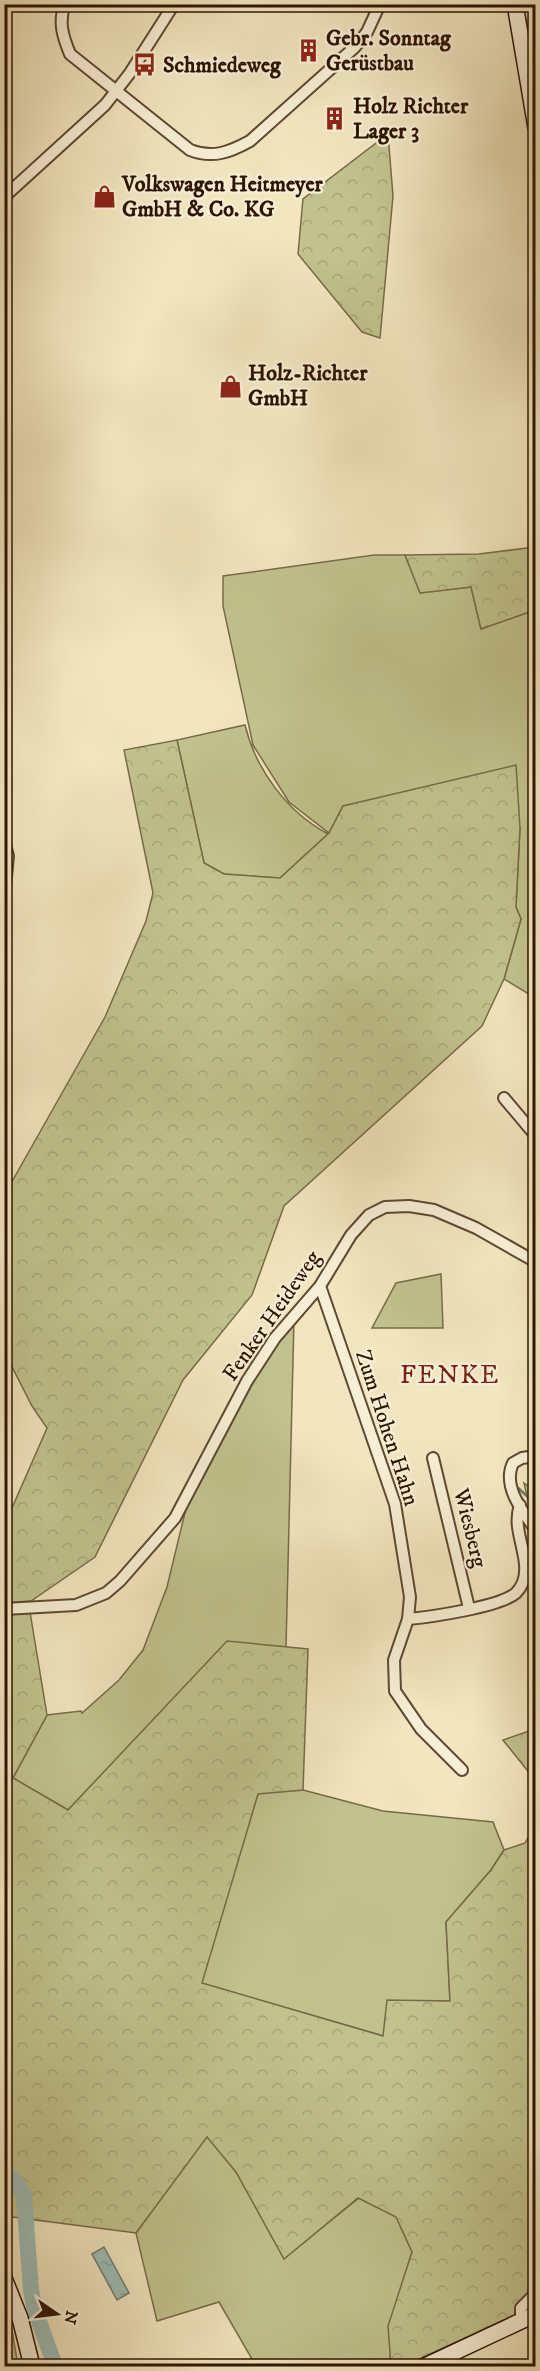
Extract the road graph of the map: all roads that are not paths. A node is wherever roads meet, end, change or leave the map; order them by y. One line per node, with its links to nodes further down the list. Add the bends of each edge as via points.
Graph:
1 (65, 4): 5 (street, via 62,36 70,54)
2 (174, 4): 5 (street)
3 (380, 4): 5 (street, via 355,47 250,141 230,153 200,154 190,150)
4 (515, 4): 6 (main road)
5 (116, 93): 7 (street)
6 (536, 128)
7 (4, 197)
8 (4, 841): 9 (street, via 8,856)
9 (4, 896)
10 (504, 1098): 11 (street)
11 (536, 1136)
12 (536, 1262): 13 (street, Fenker Heideweg, via 444,1214 409,1206 385,1207 369,1215 351,1235)
13 (320, 1286): 19 (street, Fenker Heideweg, via 275,1338 247,1381 175,1518 120,1581 98,1597 76,1605); 20 (street, Zum Hohen Hahn, via 395,1504 410,1597)
14 (536, 1456): 16 (street, via 522,1458 510,1468 510,1484)
15 (433, 1458): 18 (street, Wiesberg)
16 (520, 1505): 17 (street); 18 (street, via 515,1518 525,1565 524,1582 515,1594)
17 (536, 1530)
18 (469, 1608): 20 (street, via 438,1617)
19 (4, 1609)
20 (408, 1619): 21 (street, Zum Hohen Hahn, via 394,1660 395,1691 421,1729)
21 (462, 1770)
22 (4, 2278): 26 (main road)
23 (536, 2293): 25 (street, via 521,2308)
24 (536, 2314): 25 (main road)
25 (521, 2322): 27 (main road)
26 (32, 2367)
27 (425, 2367)

